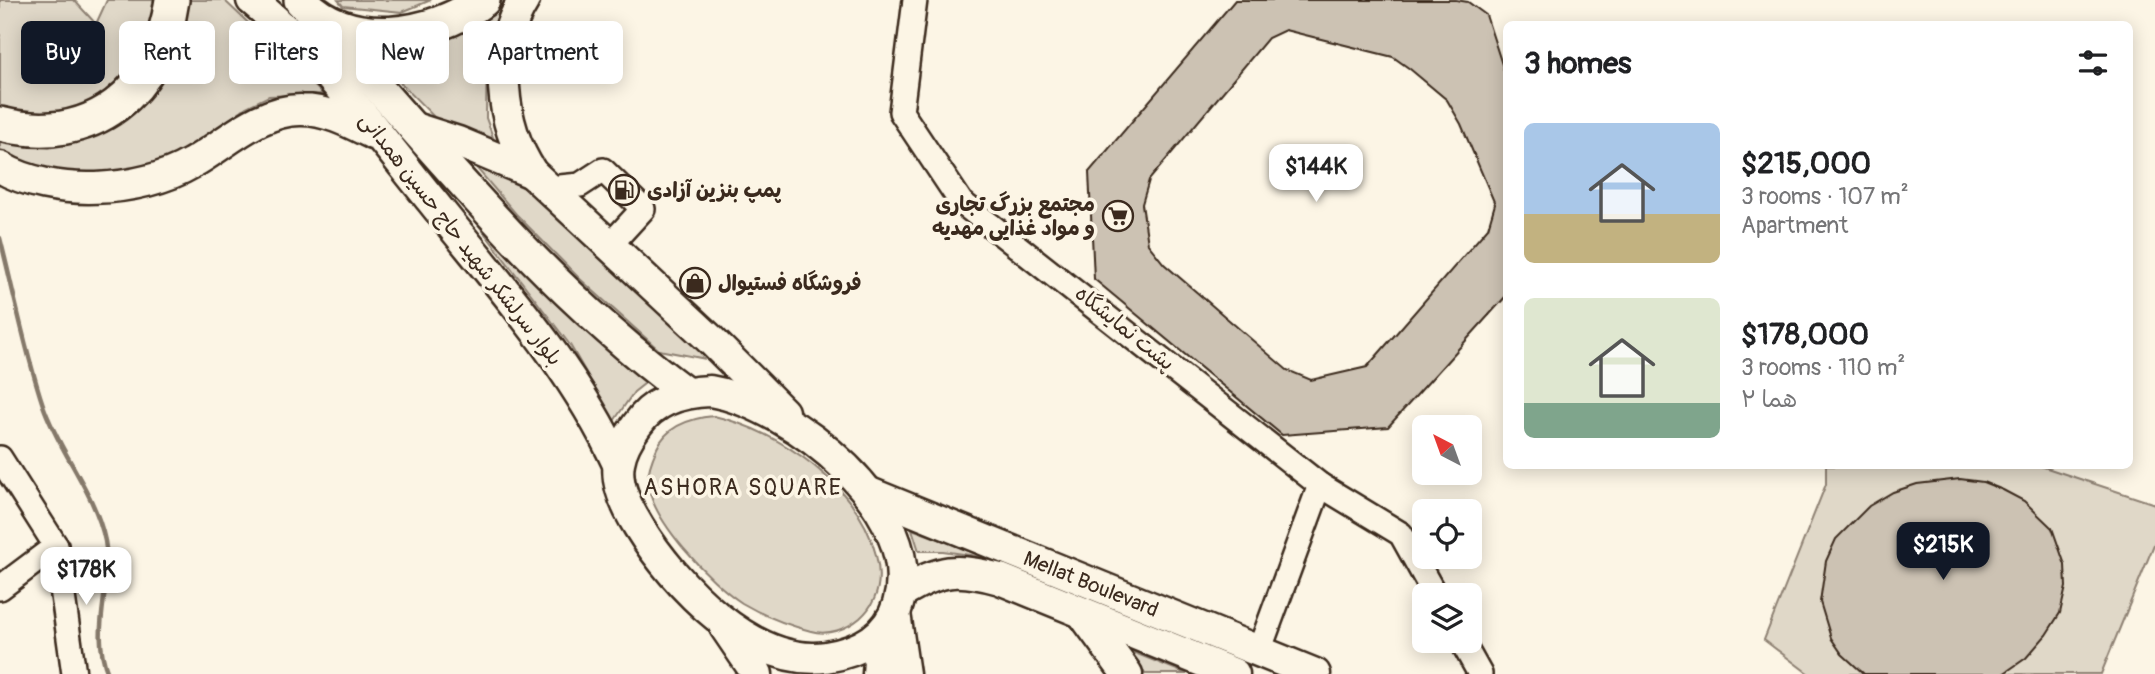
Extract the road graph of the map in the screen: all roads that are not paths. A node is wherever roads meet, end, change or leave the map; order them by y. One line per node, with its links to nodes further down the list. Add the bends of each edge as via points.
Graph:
1 (172, 0): 7 (highway, via 162,46 152,65 141,83 110,111 71,128 30,131)
2 (252, 0): 9 (main road, بلوار سرلشکر شهید حاج حسین همدانی, via 323,70)
3 (483, 0): 6 (highway, via 446,20 390,34 351,32)
4 (524, 0): 11 (main road, via 511,28 503,73 508,118 522,158)
5 (915, 0): 17 (street, پشت نمایشگاه, via 901,112 961,202)
6 (303, 3): 8 (main road, بلوار سرلشکر شهید حاج حسین همدانی)
7 (0, 124)
8 (413, 128): 11 (main road, via 458,142); 13 (main road, بلوار سرلشکر شهید حاج حسین همدانی, via 569,297)
9 (384, 141): 10 (main road, via 348,121 301,110 257,121 179,171 145,182 81,187 34,180); 16 (main road, بلوار سرلشکر شهید حاج حسین همدانی, via 563,368)
10 (0, 167)
11 (541, 180): 12 (main road); 12 (street, via 580,185 603,170 643,209)
12 (609, 246): 14 (main road)
13 (685, 392): 14 (main road, via 734,395); 16 (main road, via 643,416 628,437)
14 (803, 432): 18 (main road)
15 (0, 458): 19 (street)
16 (618, 464): 24 (main road, بلوار سرلشکر شهید حاج حسین همدانی, via 629,511 652,548 673,576)
17 (1320, 485): 20 (street, پشت نمایشگاه, via 1401,534); 26 (street)
18 (867, 492): 22 (main road, via 894,536 902,566); 26 (main road, Mellat Boulevard)
19 (56, 546): 21 (street); 27 (street)
20 (1428, 583)
21 (0, 588)
22 (893, 613): 23 (main road, Mellat Boulevard, via 926,578 949,570 1000,579); 24 (main road, Mellat Boulevard, via 859,649 812,659 787,654); 29 (main road); 30 (main road)
23 (1083, 614): 31 (main road); 32 (main road, Mellat Boulevard)
24 (719, 618): 28 (main road)
25 (1468, 653): 34 (street)
26 (1255, 663): 33 (main road, Mellat Boulevard)
27 (74, 674)
28 (757, 674)
29 (878, 674)
30 (904, 674)
31 (1127, 674)
32 (1234, 674)
33 (1315, 674)
34 (1480, 674)

